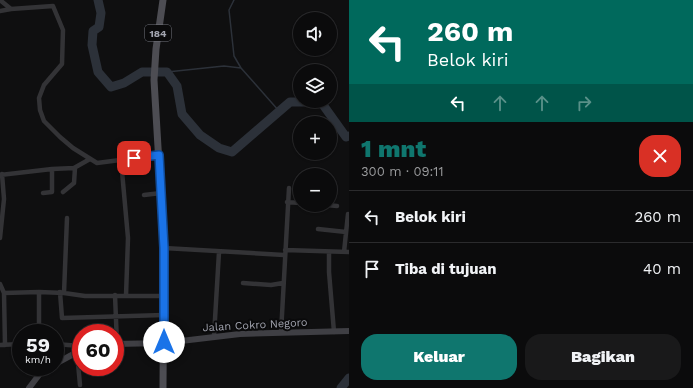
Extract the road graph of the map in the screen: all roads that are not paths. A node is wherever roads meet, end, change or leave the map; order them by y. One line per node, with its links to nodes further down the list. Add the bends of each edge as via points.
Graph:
1 (0, 0): 3 (street)
2 (163, 0): 5 (main road, 184, via 154,65)
3 (11, 9): 4 (street); 6 (street, via 51,6 55,9 63,30 63,60 60,68 44,85 39,98 40,110 48,126)
4 (0, 11)
5 (159, 155): 7 (street); 14 (main road, 184)
6 (90, 159): 7 (street, via 101,163); 8 (street)
7 (121, 160): 35 (street, via 128,238)
8 (75, 168): 9 (street); 12 (street, via 74,183)
9 (52, 169): 10 (street); 13 (street, via 52,192)
10 (1, 175): 22 (street, via 4,199)
11 (289, 188): 16 (street)
12 (63, 192)
13 (43, 193)
14 (161, 193): 15 (street); 23 (main road, 184)
15 (144, 195)
16 (287, 202): 17 (street); 27 (street)
17 (293, 202)
18 (348, 214): 21 (street)
19 (67, 218): 32 (street)
20 (318, 229): 21 (street)
21 (346, 232): 26 (street)
22 (0, 238)
23 (164, 248): 24 (street); 36 (main road, 184)
24 (219, 252): 27 (street); 44 (street)
25 (329, 252): 26 (street); 27 (street); 41 (street)
26 (347, 252)
27 (285, 253): 29 (street)
28 (243, 283): 29 (street)
29 (283, 283): 43 (street)
30 (0, 284): 33 (street)
31 (39, 292): 32 (street); 33 (street); 39 (street)
32 (62, 292): 34 (street, via 85,296); 38 (street, via 62,318)
33 (4, 293): 47 (street)
34 (115, 295): 35 (street); 38 (street)
35 (126, 296): 36 (street)
36 (164, 296): 37 (main road, 184)
37 (164, 315): 38 (street); 45 (main road, 184)
38 (117, 316): 40 (street)
39 (39, 324)
40 (117, 324)
41 (334, 332): 42 (street, Jalan Cokro Negoro); 43 (street, Jalan Cokro Negoro)
42 (349, 332)
43 (281, 333): 44 (street, Jalan Cokro Negoro)
44 (214, 336): 45 (street, Jalan Cokro Negoro)
45 (164, 342): 46 (street, Jalan Cokro Negoro); 52 (main road, 184)
46 (124, 344)
47 (3, 345)
48 (38, 376): 51 (street)
49 (79, 376): 50 (street)
50 (80, 385)
51 (29, 388)
52 (163, 388)

